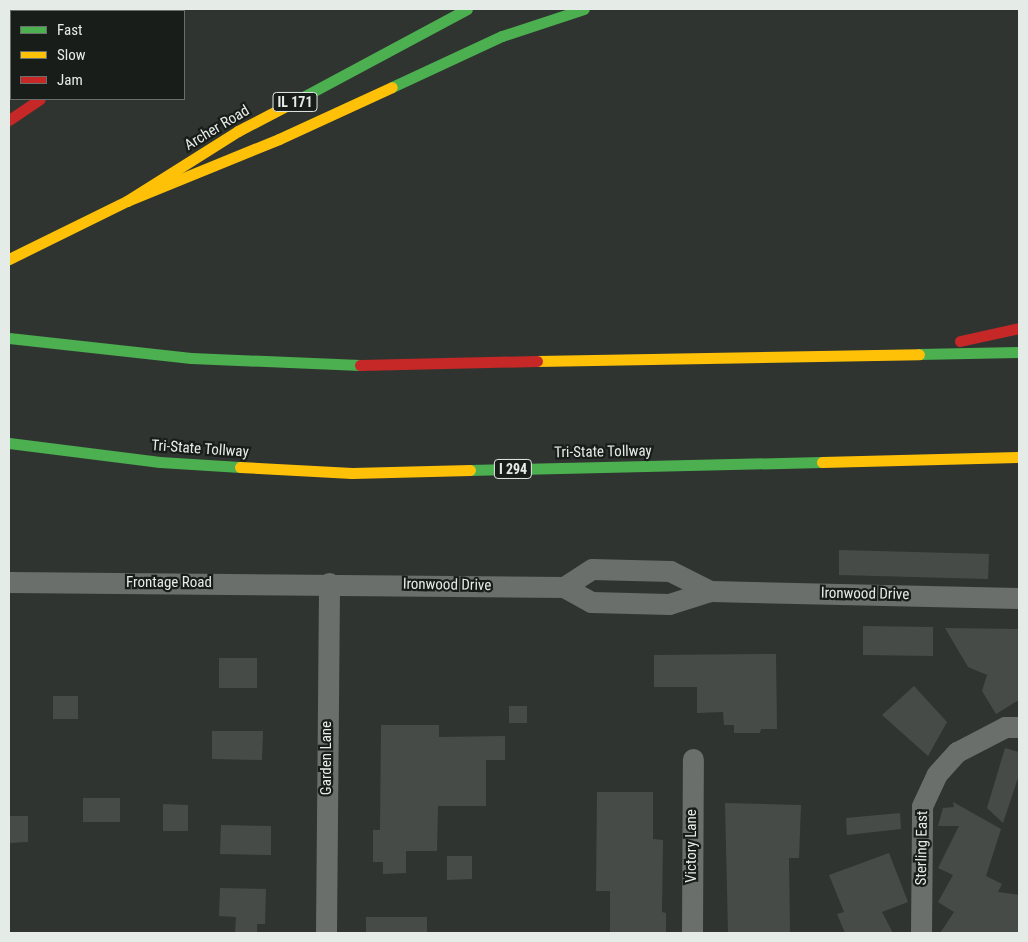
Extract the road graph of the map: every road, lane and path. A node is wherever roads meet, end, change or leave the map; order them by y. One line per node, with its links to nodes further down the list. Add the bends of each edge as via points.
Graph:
1 (467, 9): 5 (main road, Archer Road / IL 171, via 238,132)
2 (584, 9): 5 (main road, via 502,36 279,139)
3 (39, 100): 4 (main road)
4 (9, 120)
5 (127, 201): 6 (main road, Archer Road / IL 171)
6 (9, 259)
7 (1019, 328): 10 (main road)
8 (9, 338): 10 (main road, via 190,358 353,366)
9 (1019, 352): 10 (main road)
10 (900, 354)
11 (9, 443): 12 (main road, Tri-State Tollway / I 294, via 160,462 352,473)
12 (1019, 457)
13 (9, 582): 14 (street, Frontage Road)
14 (329, 583): 15 (street, Ironwood Drive); 20 (street, Garden Lane)
15 (564, 587): 16 (street, Ironwood Drive, via 591,602 669,604); 16 (street, Ironwood Drive, via 592,569 640,570 670,571)
16 (710, 591): 17 (street, Ironwood Drive)
17 (1019, 598)
18 (1019, 727): 22 (street, Sterling East, via 1005,727 957,752 938,774 922,806)
19 (693, 759): 21 (street, Victory Lane)
20 (326, 933)
21 (692, 933)
22 (921, 933)

